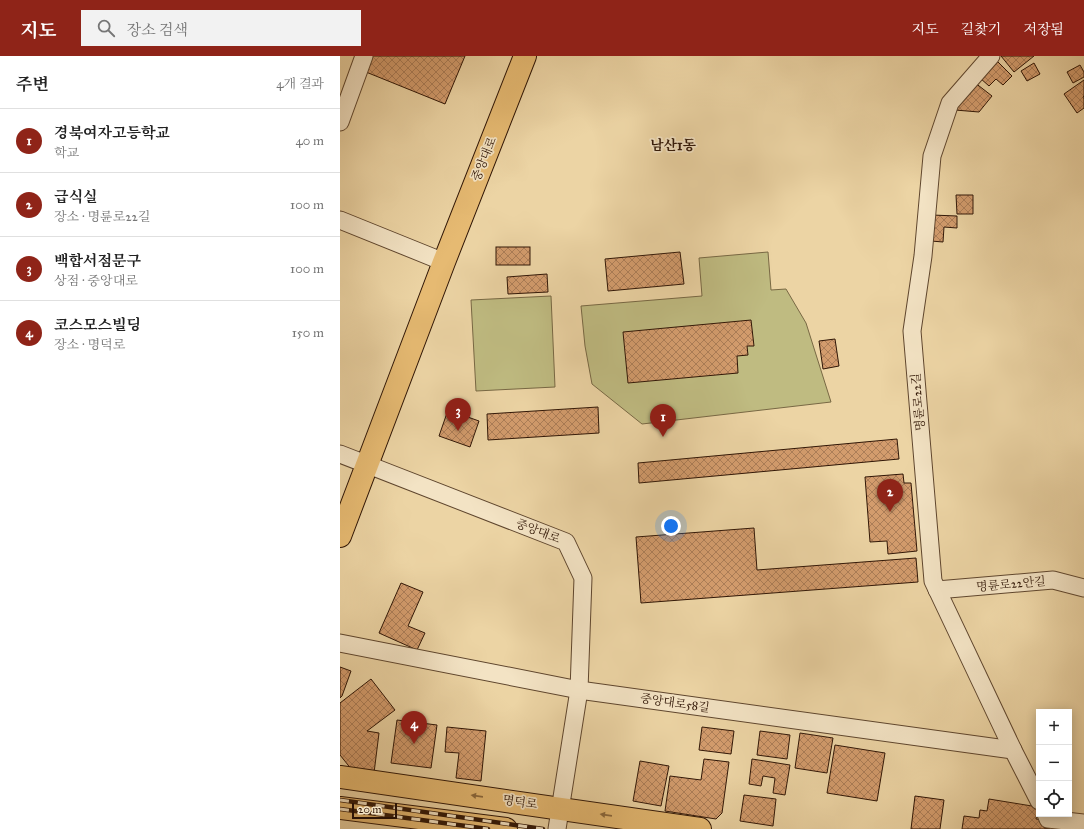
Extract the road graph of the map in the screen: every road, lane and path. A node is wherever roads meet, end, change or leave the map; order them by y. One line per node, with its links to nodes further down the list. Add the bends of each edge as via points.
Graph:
1 (364, 56): 4 (street)
2 (522, 57): 6 (main road, 중앙대로)
3 (987, 57): 11 (street, 명륜로22길, via 950,103 932,156 923,256 912,331 934,582)
4 (340, 122)
5 (340, 220): 6 (street)
6 (444, 262): 8 (main road, 중앙대로)
7 (340, 454): 8 (street)
8 (368, 465): 9 (main road, 중앙대로); 13 (street, 중앙대로, via 566,542 584,578)
9 (340, 536)
10 (1084, 588): 11 (street, 명륜로22안길, via 1054,580)
11 (937, 590): 14 (street, 명륜로22길)
12 (340, 643): 13 (street, 중앙대로58길)
13 (579, 690): 14 (street, 중앙대로58길); 19 (street, 중앙대로)
14 (1013, 750): 16 (street, 명륜로22길)
15 (340, 777): 19 (main road, 명덕로, one-way to 15)
16 (1036, 795)
17 (340, 808): 21 (main road)
18 (1047, 817): 20 (street)
19 (558, 819): 22 (main road, 명덕로, one-way to 19)
20 (1084, 823)
21 (506, 829)
22 (700, 829)

